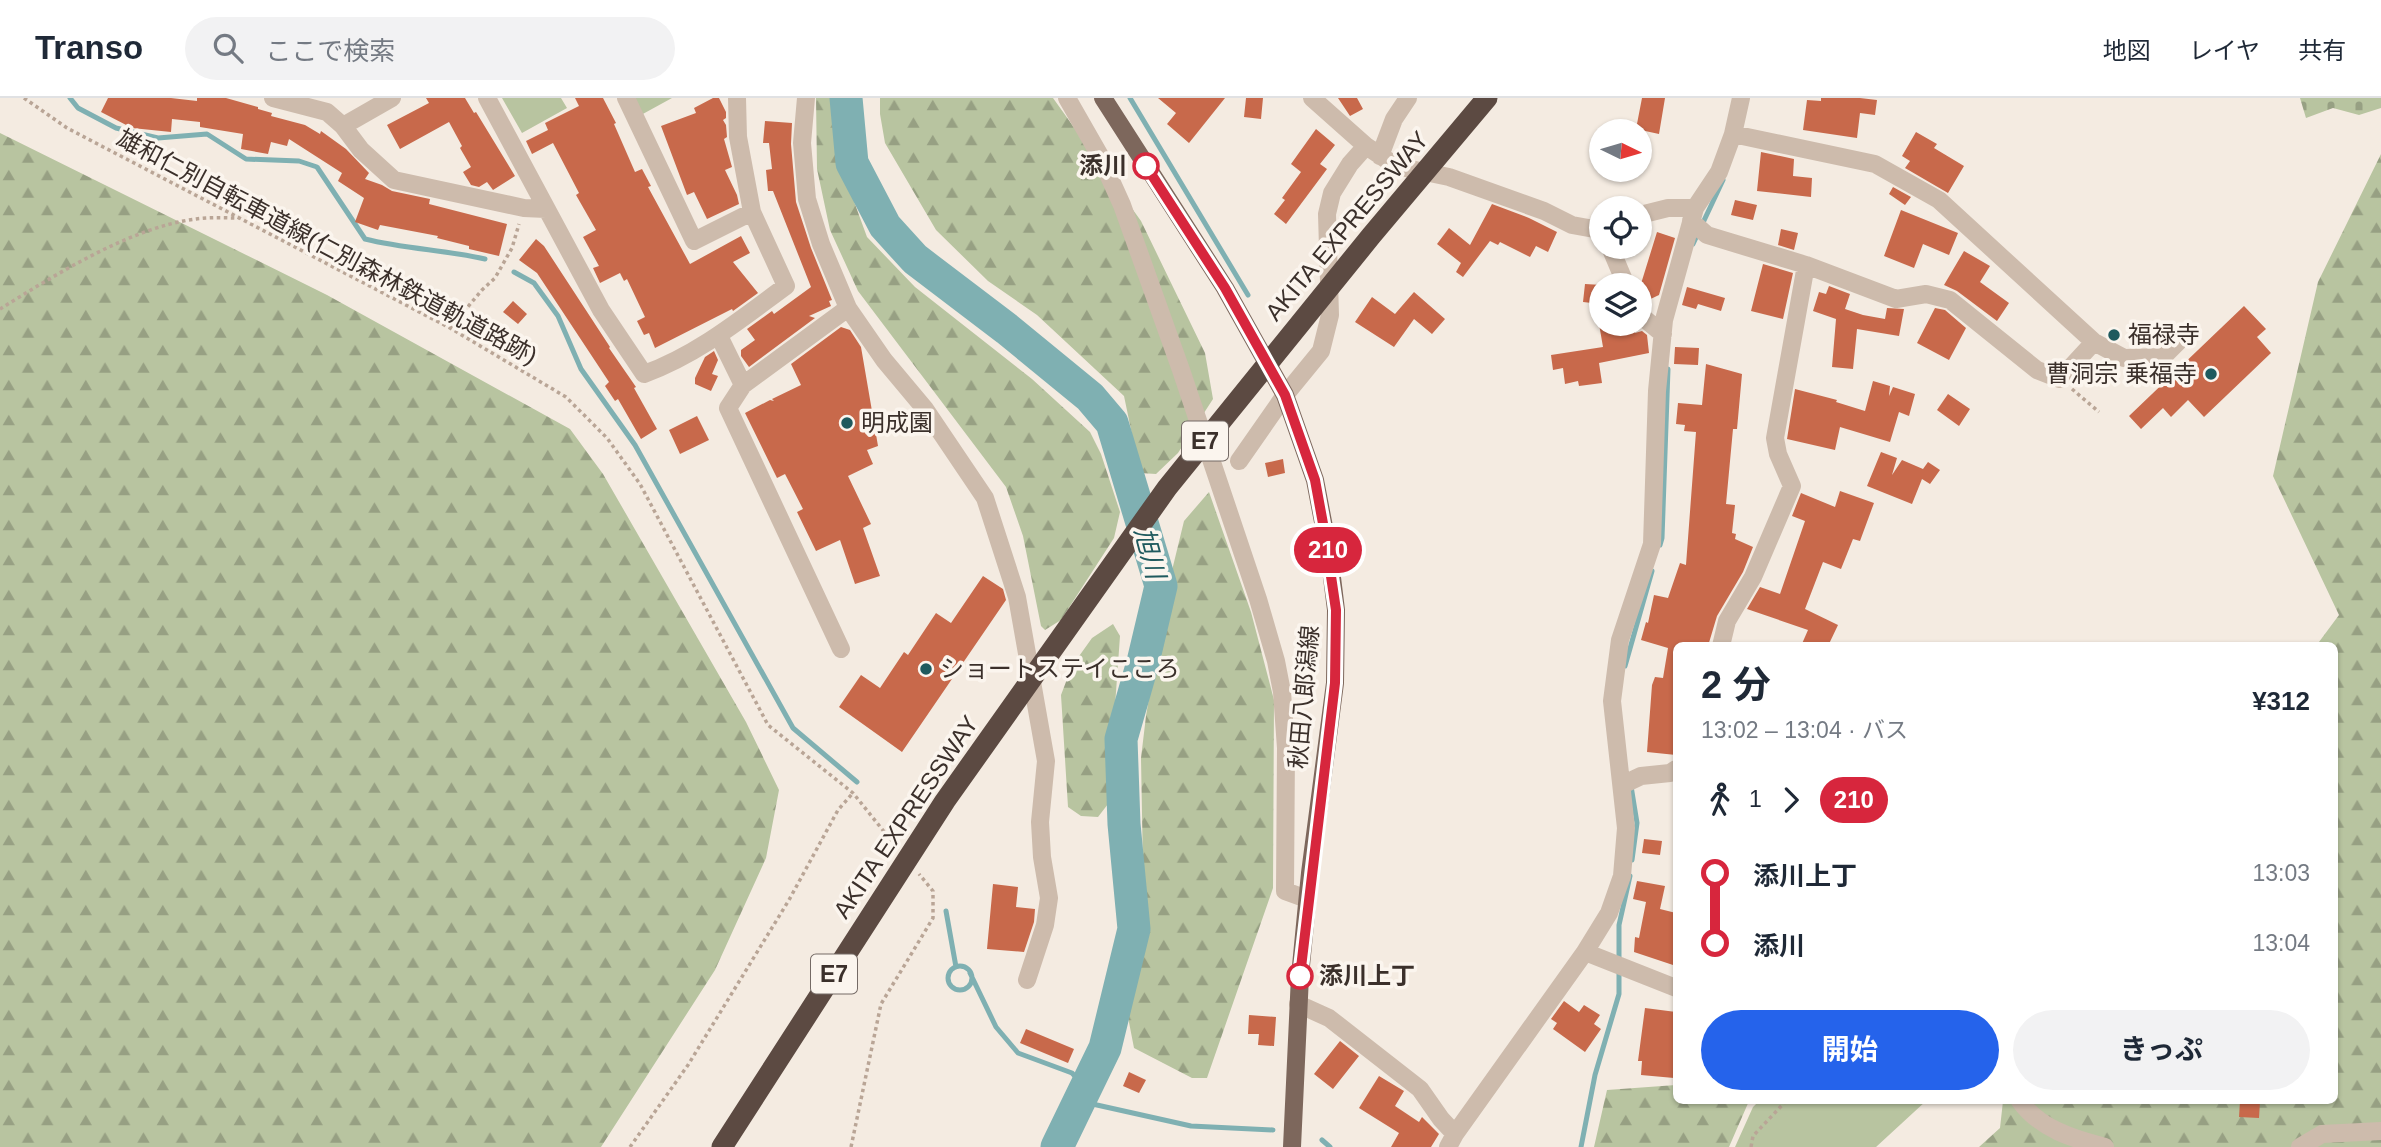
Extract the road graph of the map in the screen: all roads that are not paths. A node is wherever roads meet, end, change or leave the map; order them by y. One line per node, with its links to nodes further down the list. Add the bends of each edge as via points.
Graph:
1 (273, 98): 14 (street, via 327,112)
2 (392, 98): 13 (street)
3 (487, 98): 17 (street)
4 (626, 98): 18 (street, via 694,241)
5 (737, 98): 18 (street, via 738,137)
6 (806, 98): 23 (street, via 802,143 807,199)
7 (1067, 98): 36 (street, via 1122,205 1258,599 1282,692 1285,891)
8 (1103, 98): 30 (main road, 秋田八郎潟線, via 1225,288)
9 (1312, 98): 16 (street)
10 (1408, 98): 16 (street)
11 (1488, 98): 44 (highway, AKITA EXPRESSWAY / E7, via 1167,488 945,801)
12 (1741, 98): 15 (street)
13 (371, 103): 14 (street)
14 (343, 126): 17 (street, via 394,180)
15 (1736, 135): 20 (street); 28 (street, via 1875,164 1939,200)
16 (1373, 151): 21 (street, via 1396,166 1449,177); 30 (street, via 1350,164 1332,193 1327,214 1330,315 1325,337 1321,351)
17 (546, 209): 26 (street, via 601,310 644,374)
18 (752, 212): 26 (street, via 786,286)
19 (1652, 212): 20 (street, via 1668,208)
20 (1697, 221): 22 (street); 25 (street)
21 (1589, 228)
22 (1806, 265): 28 (street, via 1896,299 1926,294 1950,300 2037,370 2060,379); 32 (street, via 1775,438 1792,486 1753,577 1727,621)
23 (848, 307): 29 (street); 38 (street, via 985,498 1017,597 1046,761 1041,822 1049,898)
24 (1652, 325): 25 (street)
25 (1662, 334): 35 (street, via 1652,544 1619,640 1612,701)
26 (719, 336): 29 (street)
27 (2183, 336): 28 (street, via 2163,357 2124,358)
28 (2094, 342)
29 (743, 385): 33 (street, via 728,408)
30 (1285, 395): 31 (street); 36 (main road, 秋田八郎潟線, via 1315,480 1336,610 1335,683)
31 (1239, 461)
32 (1722, 642)
33 (841, 649)
34 (1673, 773): 35 (street)
35 (1628, 782): 37 (street, via 1622,876 1609,912)
36 (1307, 899): 40 (main road, 秋田八郎潟線)
37 (1585, 952): 39 (street); 43 (street)
38 (1027, 980)
39 (1673, 987)
40 (1298, 1004): 43 (street, via 1329,1018 1420,1089); 45 (main road, 秋田八郎潟線)
41 (2022, 1104): 46 (street, via 2069,1138)
42 (2381, 1131): 47 (street, via 2322,1135)
43 (1452, 1141)
44 (722, 1147)
45 (1292, 1147)
46 (2105, 1147)
47 (2300, 1147)

